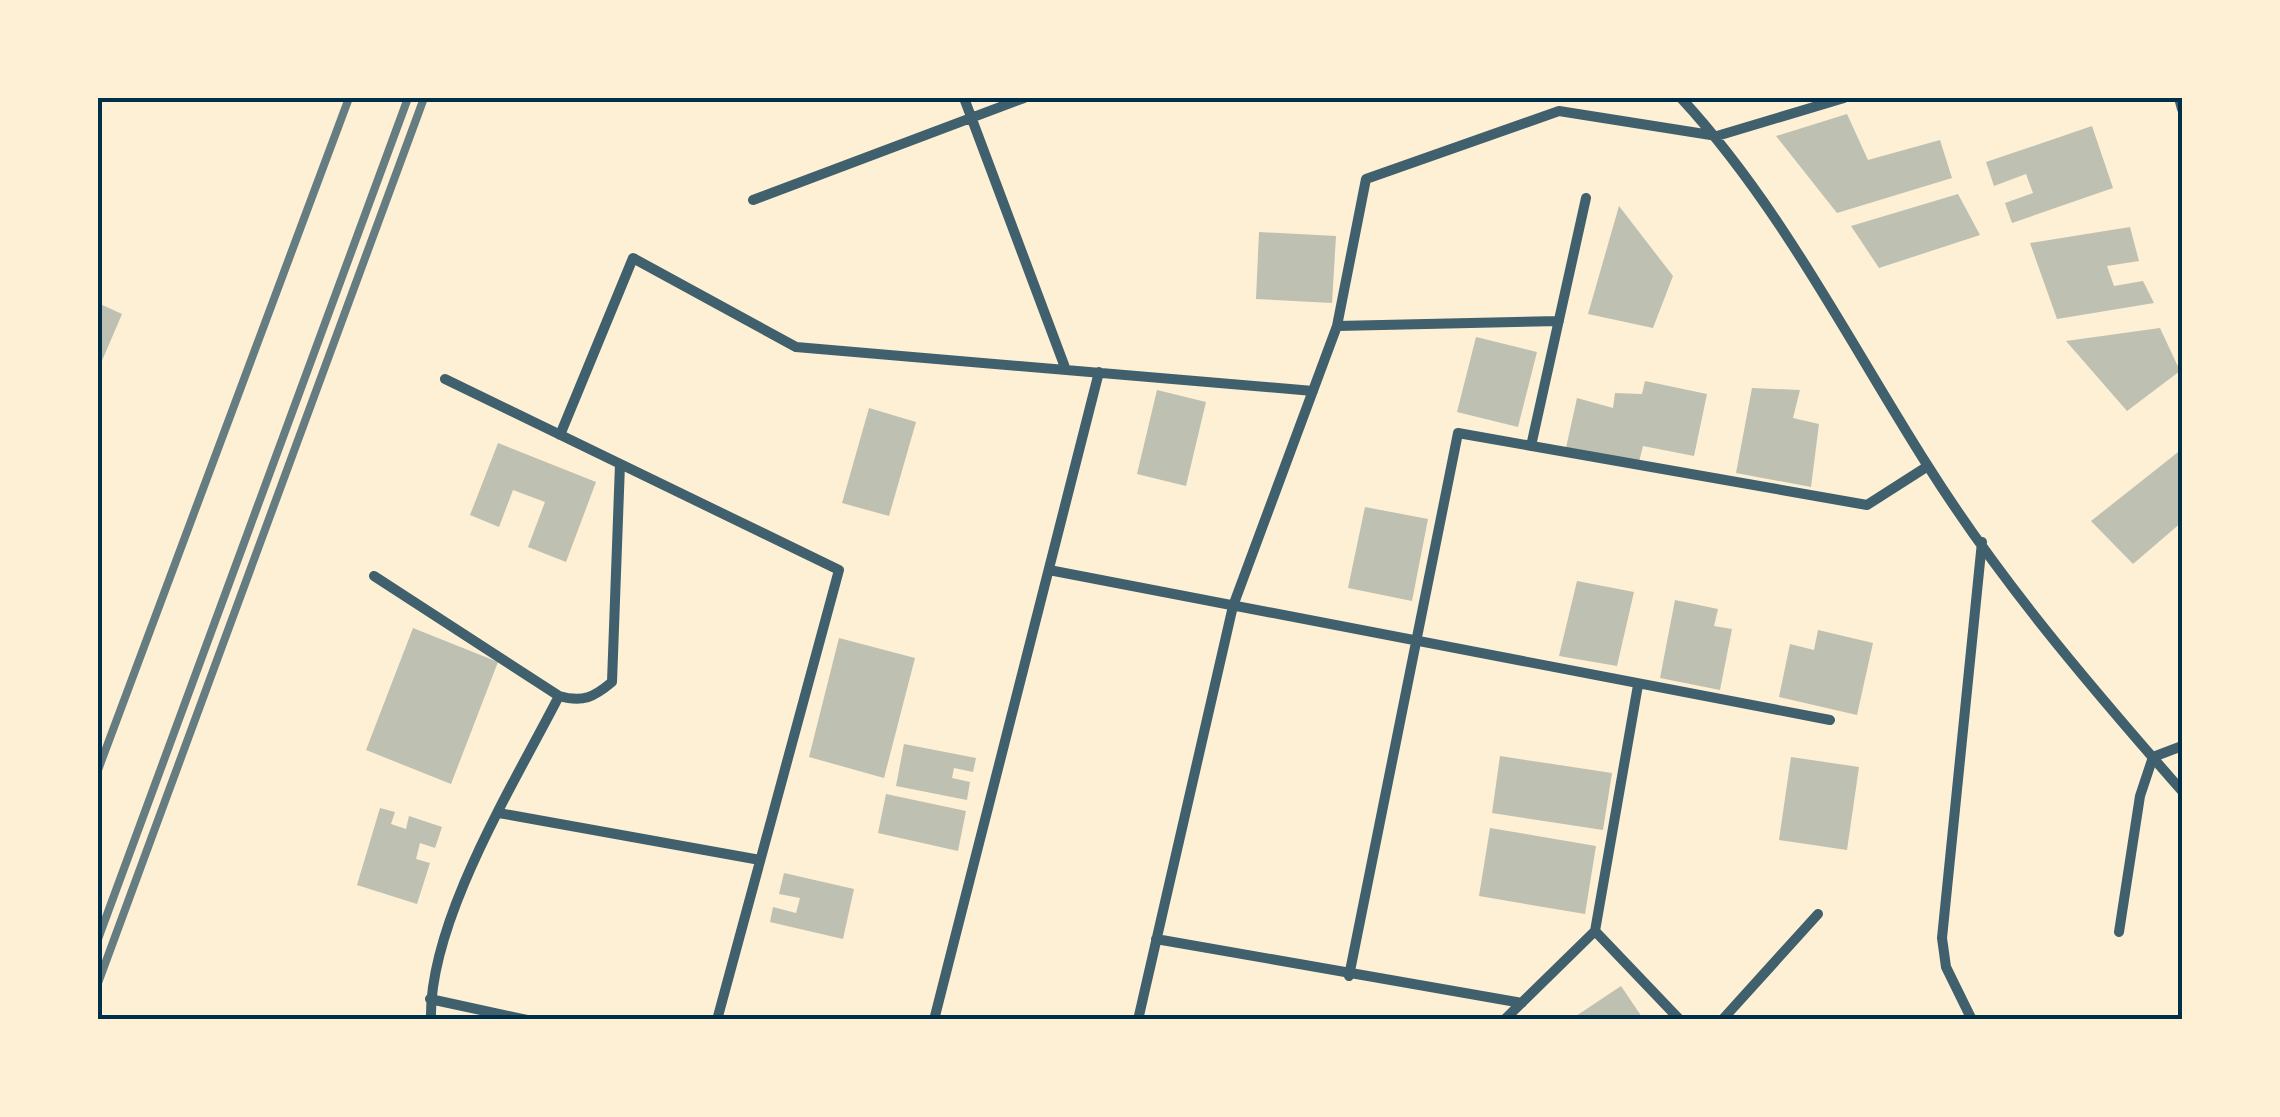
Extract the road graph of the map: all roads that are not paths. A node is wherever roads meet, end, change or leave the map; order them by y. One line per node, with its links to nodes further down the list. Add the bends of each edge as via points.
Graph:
1 (964, 98): 7 (street)
2 (1024, 98): 7 (street)
3 (1682, 98): 8 (street)
4 (1844, 98): 8 (street)
5 (2179, 98): 6 (street)
6 (2182, 109)
7 (972, 118): 10 (street); 13 (street)
8 (1717, 136): 12 (street, via 1558,111 1366,180); 20 (street)
9 (1586, 198): 11 (street)
10 (753, 200)
11 (1558, 321): 12 (street); 18 (street)
12 (1337, 326): 16 (street)
13 (1066, 370): 14 (street); 17 (street, via 796,346 633,258)
14 (1099, 372): 16 (street); 22 (street)
15 (446, 379): 17 (street)
16 (1313, 390): 24 (street)
17 (560, 435): 19 (street)
18 (1531, 446): 20 (street, via 1867,504); 25 (street, via 1458,433)
19 (620, 464): 27 (street, via 612,682 593,698); 33 (street, via 838,570)
20 (1928, 466): 21 (street)
21 (1982, 542): 30 (street, via 2062,655); 49 (street, via 1942,938 1946,966)
22 (1049, 570): 24 (street); 44 (street)
23 (374, 576): 27 (street)
24 (1232, 606): 25 (street); 37 (street)
25 (1416, 642): 26 (street); 38 (street)
26 (1638, 685): 28 (street); 35 (street)
27 (559, 696): 32 (street)
28 (1830, 720)
29 (2182, 746): 30 (street)
30 (2153, 758): 31 (street); 36 (street, via 2140,796)
31 (2182, 791)
32 (499, 812): 33 (street); 39 (street, via 457,902)
33 (760, 860): 43 (street)
34 (1818, 914): 48 (street)
35 (1595, 931): 40 (street); 47 (street)
36 (2119, 932)
37 (1156, 939): 38 (street); 45 (street)
38 (1349, 976): 40 (street)
39 (430, 998): 41 (street); 42 (street)
40 (1522, 1002): 46 (street)
41 (430, 1020)
42 (527, 1020)
43 (717, 1020)
44 (934, 1020)
45 (1138, 1020)
46 (1504, 1020)
47 (1680, 1020)
48 (1722, 1020)
49 (1972, 1020)

